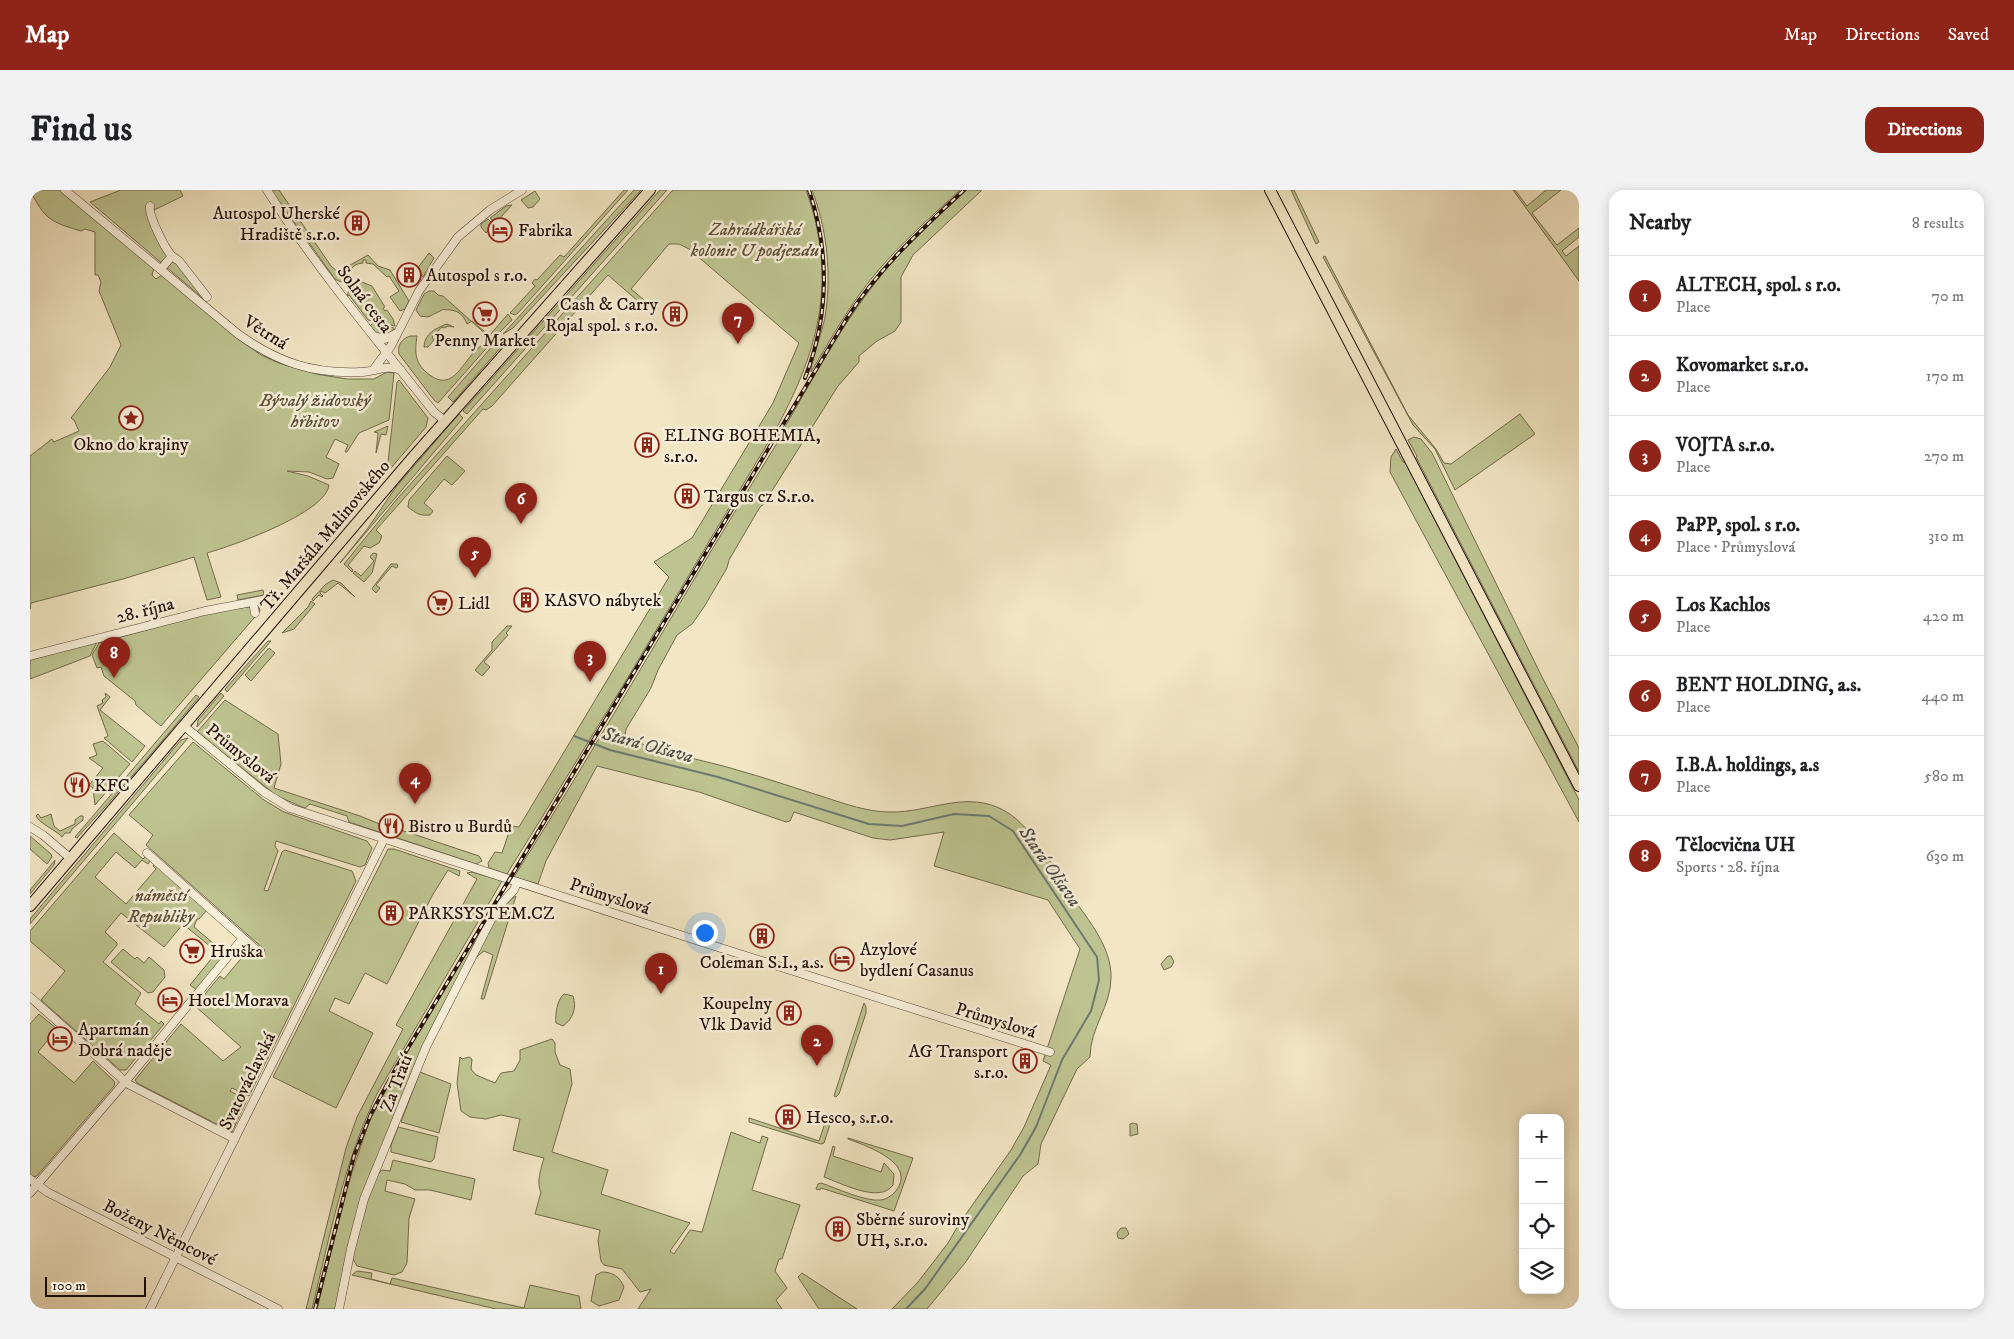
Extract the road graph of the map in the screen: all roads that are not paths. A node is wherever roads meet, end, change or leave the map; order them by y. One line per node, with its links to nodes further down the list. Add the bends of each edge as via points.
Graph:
1 (66, 190): 8 (street, Větrná)
2 (267, 190): 11 (street, Solná cesta)
3 (522, 190): 10 (street, via 490,210 458,237 419,291)
4 (650, 190): 15 (main road, Tř. Maršála Malinovského)
5 (1270, 190): 21 (main road)
6 (150, 206): 7 (street, via 151,216)
7 (172, 256): 8 (street); 9 (street)
8 (161, 269): 13 (street, Větrná, via 238,334 277,358 316,370 361,372)
9 (207, 297)
10 (398, 331): 11 (street, via 387,339); 12 (street)
11 (374, 336): 12 (street, Solná cesta)
12 (387, 353): 13 (street); 14 (street, Solná cesta)
13 (374, 369): 14 (street, Větrná, via 390,367)
14 (401, 370): 15 (street, Solná cesta)
15 (445, 421): 20 (main road, Tř. Maršála Malinovského)
16 (268, 598): 17 (street, 28. října)
17 (253, 602): 18 (street); 19 (street, 28. října, via 205,611)
18 (255, 613)
19 (30, 656)
20 (184, 726): 23 (street, Průmyslová, via 280,804); 25 (main road, Tř. Maršála Malinovského)
21 (1579, 786)
22 (30, 827): 25 (street)
23 (384, 839): 26 (street, Průmyslová); 33 (street, Svatováclavská)
24 (147, 853): 28 (street)
25 (70, 858): 27 (main road, Tř. Maršála Malinovského)
26 (517, 882): 31 (street, Průmyslová); 40 (street, Za Tratí, via 486,930 422,1058 361,1209)
27 (30, 906)
28 (243, 938): 29 (street); 32 (street)
29 (261, 954)
30 (30, 997): 32 (street)
31 (1050, 1052)
32 (126, 1082): 33 (street); 35 (street)
33 (235, 1139): 37 (street, Svatováclavská)
34 (30, 1179): 35 (street, Boženy Němcové)
35 (37, 1185): 36 (street); 37 (street, Boženy Němcové)
36 (30, 1193)
37 (176, 1257): 38 (street, Svatováclavská); 39 (street, Boženy Němcové)
38 (150, 1309)
39 (278, 1309)
40 (339, 1309)

